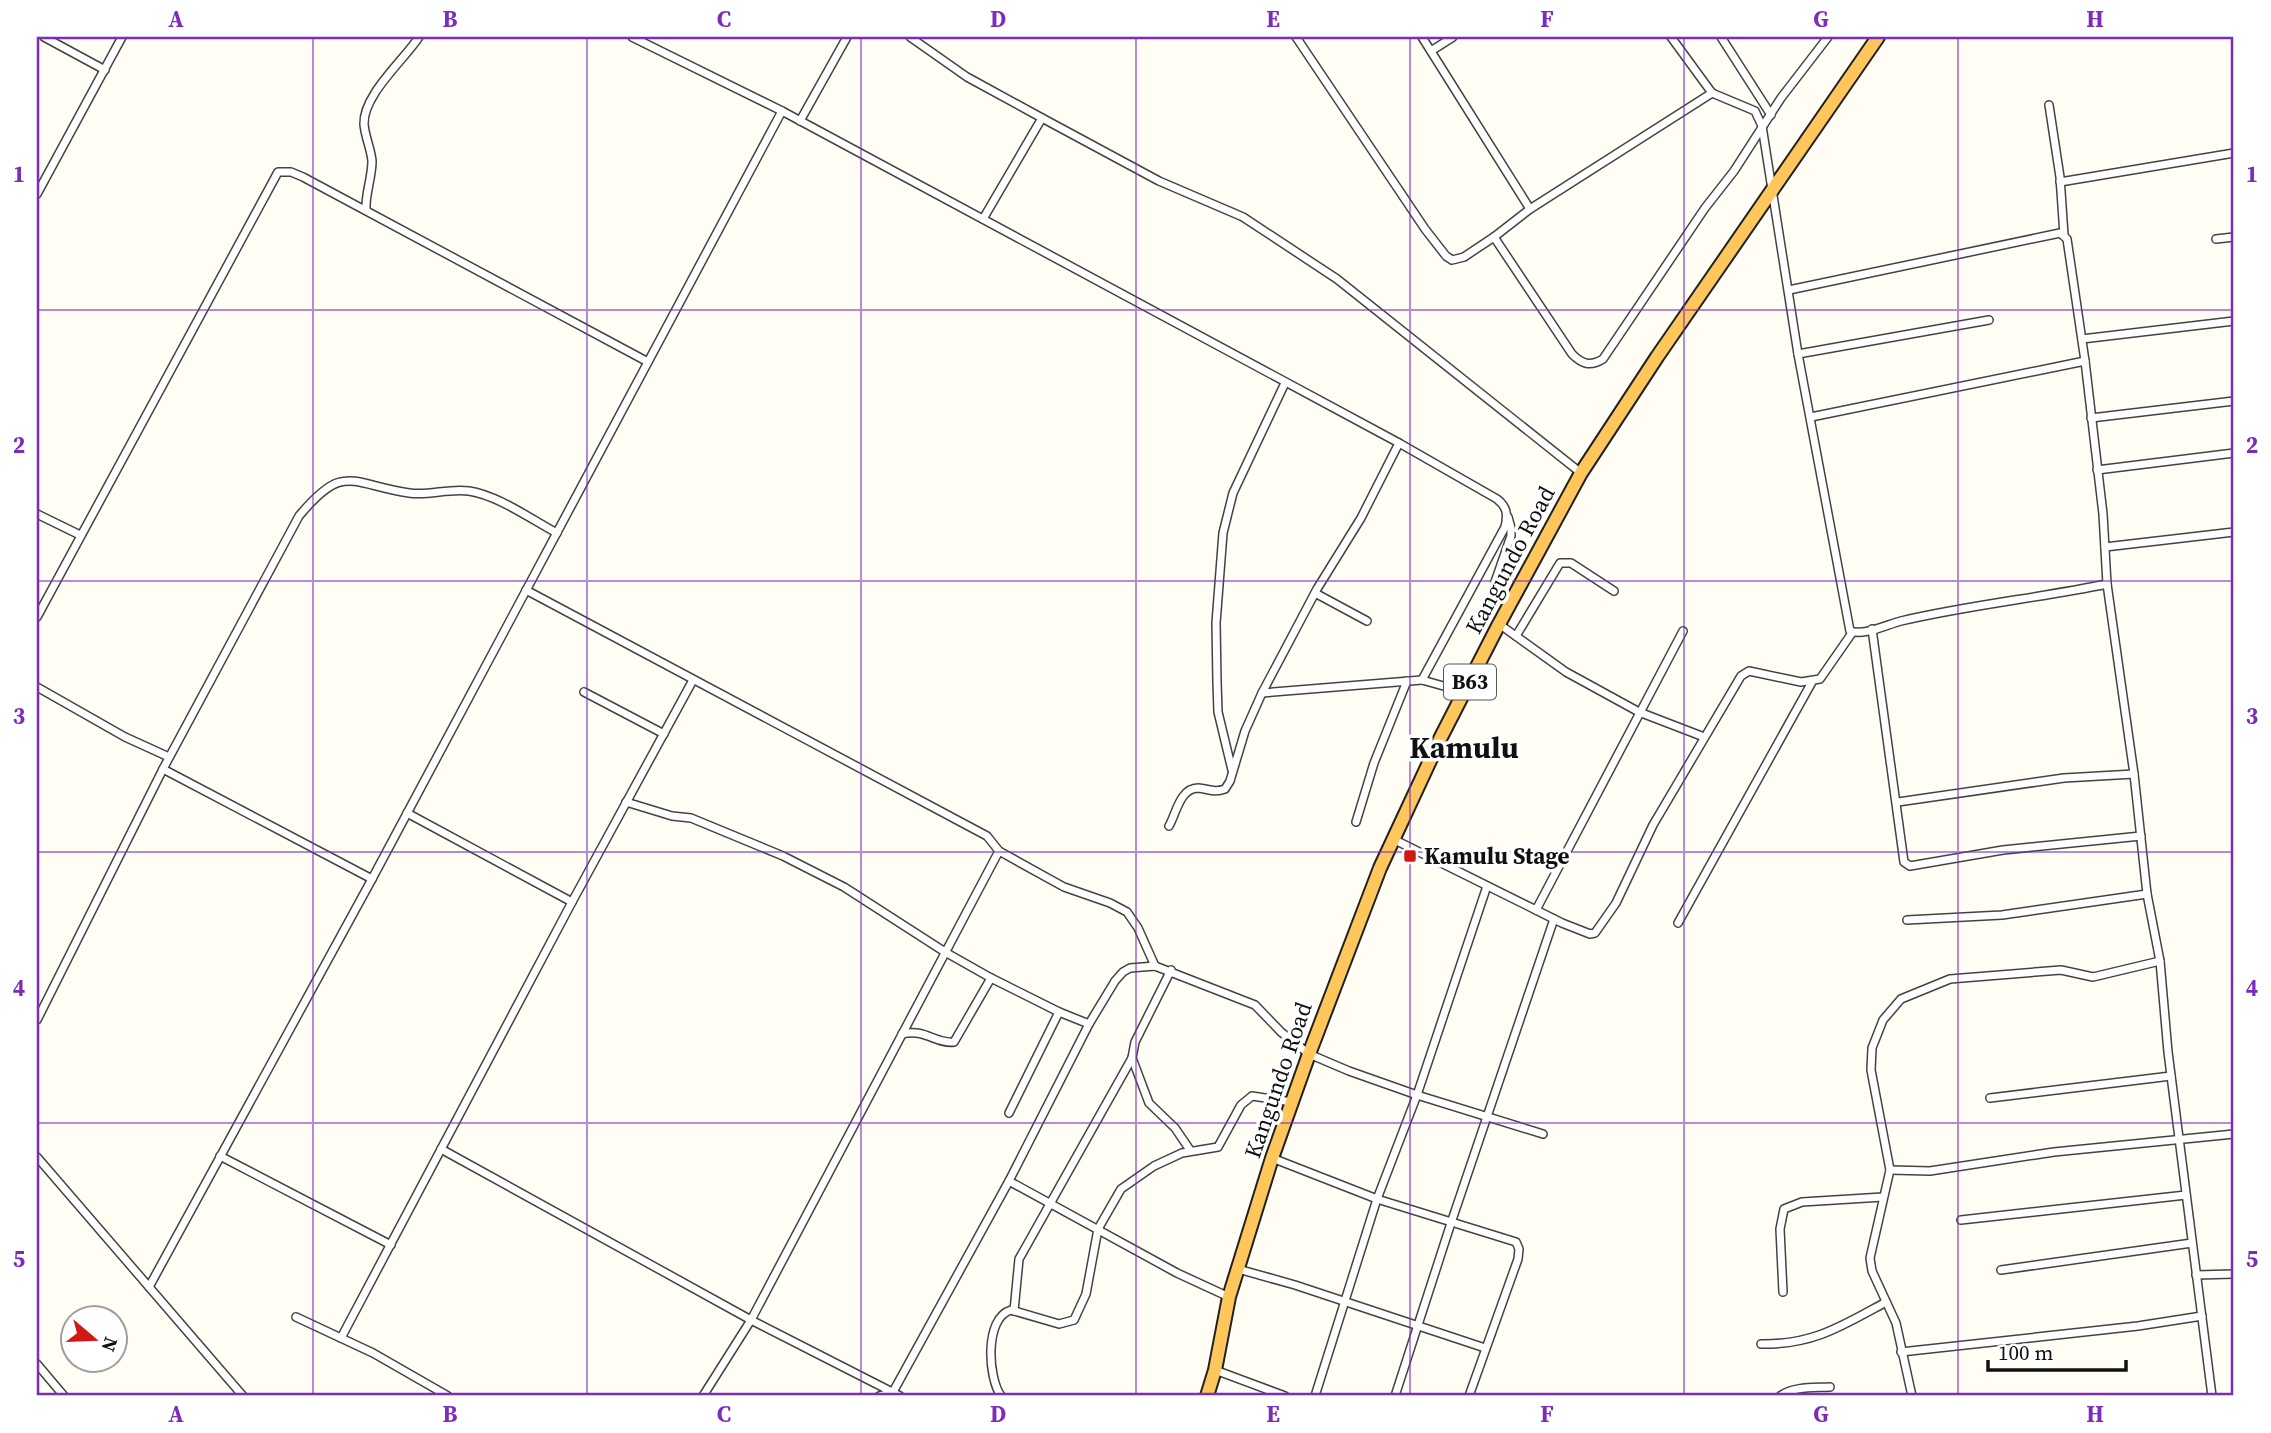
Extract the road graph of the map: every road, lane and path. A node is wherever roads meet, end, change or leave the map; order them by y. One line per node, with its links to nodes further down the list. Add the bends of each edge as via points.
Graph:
1 (44, 37): 17 (street)
2 (122, 37): 17 (street)
3 (419, 37): 30 (street, via 376,91 365,114 372,164)
4 (632, 37): 20 (street)
5 (847, 37): 23 (street)
6 (910, 37): 22 (street, via 967,77)
7 (1296, 37): 33 (street, via 1446,256 1459,260)
8 (1422, 37): 16 (street)
9 (1453, 37): 16 (street)
10 (1671, 37): 18 (street)
11 (1721, 37): 15 (street)
12 (1733, 37): 15 (street)
13 (1828, 37): 21 (street)
14 (1878, 37): 27 (highway, Kangundo Road / B63)
15 (1728, 46): 21 (street)
16 (1431, 51): 29 (street)
17 (105, 70): 28 (street)
18 (1712, 93): 24 (street, via 1755,111); 29 (street)
19 (2049, 105): 26 (street)
20 (782, 111): 23 (street); 42 (street)
21 (1771, 114): 24 (street)
22 (1042, 118): 31 (street); 50 (street, via 1159,181 1254,224 1337,279)
23 (800, 121): 31 (street)
24 (1762, 126): 27 (street); 33 (street, via 1596,363 1580,362 1572,354)
25 (2234, 153): 26 (street)
26 (2060, 182): 32 (street)
27 (1772, 189): 36 (street); 50 (highway, Kangundo Road / B63)
28 (37, 194)
29 (1530, 209): 33 (street)
30 (366, 211): 42 (street); 55 (street, via 291,172 284,170 274,177)
31 (983, 219): 43 (street)
32 (2064, 235): 36 (street); 39 (street)
33 (1494, 237)
34 (2234, 237): 35 (street)
35 (2216, 239)
36 (1789, 290): 40 (street)
37 (1989, 320): 40 (street)
38 (2234, 321): 39 (street)
39 (2082, 339): 41 (street)
40 (1798, 354): 45 (street)
41 (2085, 361): 45 (street); 46 (street)
42 (648, 362): 54 (street)
43 (1285, 383): 47 (street); 82 (street, via 1233,493 1223,533 1216,623 1218,712)
44 (2234, 401): 46 (street)
45 (1811, 417): 67 (street, via 1847,628)
46 (2091, 418): 49 (street)
47 (1399, 443): 52 (street, via 1503,503); 60 (street)
48 (2234, 453): 49 (street)
49 (2097, 470): 56 (street)
50 (1581, 473): 61 (highway, Kangundo Road / B63)
51 (37, 514): 55 (street)
52 (1508, 517): 61 (street, via 1511,536 1495,582 1499,596); 70 (street)
53 (2234, 532): 56 (street)
54 (557, 533): 58 (street); 80 (street, via 467,490 410,493 346,480 329,485 299,516)
55 (80, 535): 62 (street)
56 (2105, 547): 57 (street)
57 (2107, 584): 65 (street); 83 (street)
58 (526, 590): 69 (street); 86 (street)
59 (1614, 591): 68 (street, via 1571,563 1560,563)
60 (1315, 593): 63 (street); 76 (street)
61 (1513, 598): 64 (highway, Kangundo Road / B63)
62 (37, 617)
63 (1367, 621)
64 (1499, 624): 68 (street); 75 (highway, Kangundo Road / B63)
65 (1872, 629): 67 (street); 85 (street)
66 (1683, 631): 77 (street)
67 (1852, 633): 72 (street, via 1825,675)
68 (1516, 636): 77 (street, via 1566,672)
69 (693, 680): 78 (street); 91 (street, via 988,836)
70 (1422, 680): 71 (street); 75 (street)
71 (1406, 681): 76 (street); 87 (street)
72 (1812, 682): 79 (street, via 1745,672); 99 (street)
73 (37, 687): 80 (street)
74 (584, 692): 78 (street)
75 (1465, 692): 90 (highway, Kangundo Road / B63)
76 (1262, 693): 82 (street)
77 (1639, 712): 79 (street); 96 (street)
78 (664, 734): 84 (street)
79 (1704, 737): 97 (street, via 1599,930 1591,934)
80 (169, 757): 81 (street)
81 (163, 769): 92 (street); 106 (street)
82 (1233, 772): 88 (street, via 1225,789 1189,790)
83 (2134, 774): 85 (street, via 2064,778); 89 (street)
84 (626, 802): 95 (street); 100 (street, via 691,818 783,856 844,887)
85 (1898, 802): 89 (street, via 1904,862 1910,866 2003,850)
86 (407, 813): 92 (street); 95 (street)
87 (1356, 822)
88 (1169, 826)
89 (2141, 836): 94 (street)
90 (1393, 839): 93 (street); 109 (highway, Kangundo Road / B63)
91 (999, 851): 100 (street); 102 (street, via 1064,887 1127,912)
92 (372, 879): 122 (street)
93 (1487, 886): 96 (street); 112 (street)
94 (2147, 894): 98 (street, via 2002,915); 101 (street)
95 (572, 902): 120 (street)
96 (1536, 910): 97 (street)
97 (1554, 919): 116 (street)
98 (1907, 919)
99 (1678, 923)
100 (946, 952): 104 (street); 108 (street)
101 (2160, 961): 111 (street); 125 (street, via 2093,977 2061,970 1950,979 1901,999 1883,1020 1872,1048 1871,1070)
102 (1155, 965): 103 (street); 107 (street, via 1124,972)
103 (1171, 970): 109 (street, via 1255,1005); 110 (street, via 1135,1042)
104 (991, 978): 105 (street); 108 (street, via 954,1042 922,1032)
105 (1059, 1012): 107 (street); 115 (street)
106 (37, 1020)
107 (1089, 1024): 126 (street)
108 (902, 1034): 148 (street)
109 (1309, 1054): 112 (street); 114 (highway, Kangundo Road / B63)
110 (1132, 1058): 121 (street, via 1149,1103); 130 (street)
111 (2171, 1076): 113 (street); 119 (street)
112 (1417, 1095): 116 (street); 129 (street)
113 (1990, 1098)
114 (1292, 1102): 121 (street, via 1252,1096 1241,1105 1222,1145); 124 (highway, Kangundo Road / B63)
115 (1009, 1113)
116 (1486, 1117): 117 (street); 132 (street)
117 (1543, 1134)
118 (2234, 1134): 119 (street)
119 (2179, 1139): 125 (street, via 1942,1169); 127 (street)
120 (441, 1149): 135 (street); 148 (street)
121 (1190, 1150): 133 (street, via 1154,1166 1121,1189)
122 (220, 1156): 135 (street); 140 (street)
123 (37, 1157): 140 (street)
124 (1272, 1158): 129 (street); 136 (highway, Kangundo Road / B63)
125 (1890, 1170): 128 (street)
126 (1009, 1181): 130 (street); 157 (street)
127 (2186, 1195): 131 (street); 134 (street)
128 (1883, 1198): 141 (street, via 1802,1202 1784,1209 1780,1229); 144 (street, via 1870,1258)
129 (1377, 1199): 132 (street); 143 (street)
130 (1050, 1203): 133 (street); 145 (street, via 1019,1259)
131 (1961, 1220)
132 (1451, 1223): 149 (street); 152 (street, via 1516,1242 1519,1249)
133 (1098, 1229): 142 (street); 145 (street, via 1086,1294 1074,1320 1059,1324)
134 (2192, 1244): 137 (street); 139 (street)
135 (391, 1245): 150 (street)
136 (1238, 1269): 142 (highway, Kangundo Road / B63); 143 (street)
137 (2001, 1270)
138 (2234, 1274): 139 (street)
139 (2196, 1275): 146 (street)
140 (149, 1287): 159 (street)
141 (1783, 1292)
142 (1229, 1297): 155 (highway, Kangundo Road / B63)
143 (1346, 1302): 149 (street); 166 (street)
144 (1886, 1302): 151 (street, via 1831,1333 1785,1344); 153 (street)
145 (1014, 1311): 163 (street, via 1004,1312 994,1328 991,1358 994,1386)
146 (2202, 1316): 153 (street); 171 (street)
147 (296, 1317): 150 (street)
148 (751, 1320): 157 (street); 161 (street)
149 (1418, 1327): 152 (street); 167 (street)
150 (341, 1338): 160 (street)
151 (1761, 1344)
152 (1485, 1348): 168 (street)
153 (1901, 1352): 170 (street)
154 (37, 1364): 158 (street)
155 (1215, 1370): 164 (highway, Kangundo Road / B63); 165 (street)
156 (1830, 1387): 169 (street)
157 (896, 1394): 162 (street)
158 (64, 1396)
159 (243, 1396)
160 (448, 1396)
161 (704, 1396)
162 (879, 1396)
163 (1001, 1396)
164 (1207, 1396)
165 (1286, 1396)
166 (1315, 1396)
167 (1395, 1396)
168 (1469, 1396)
169 (1780, 1396)
170 (1912, 1396)
171 (2212, 1396)

